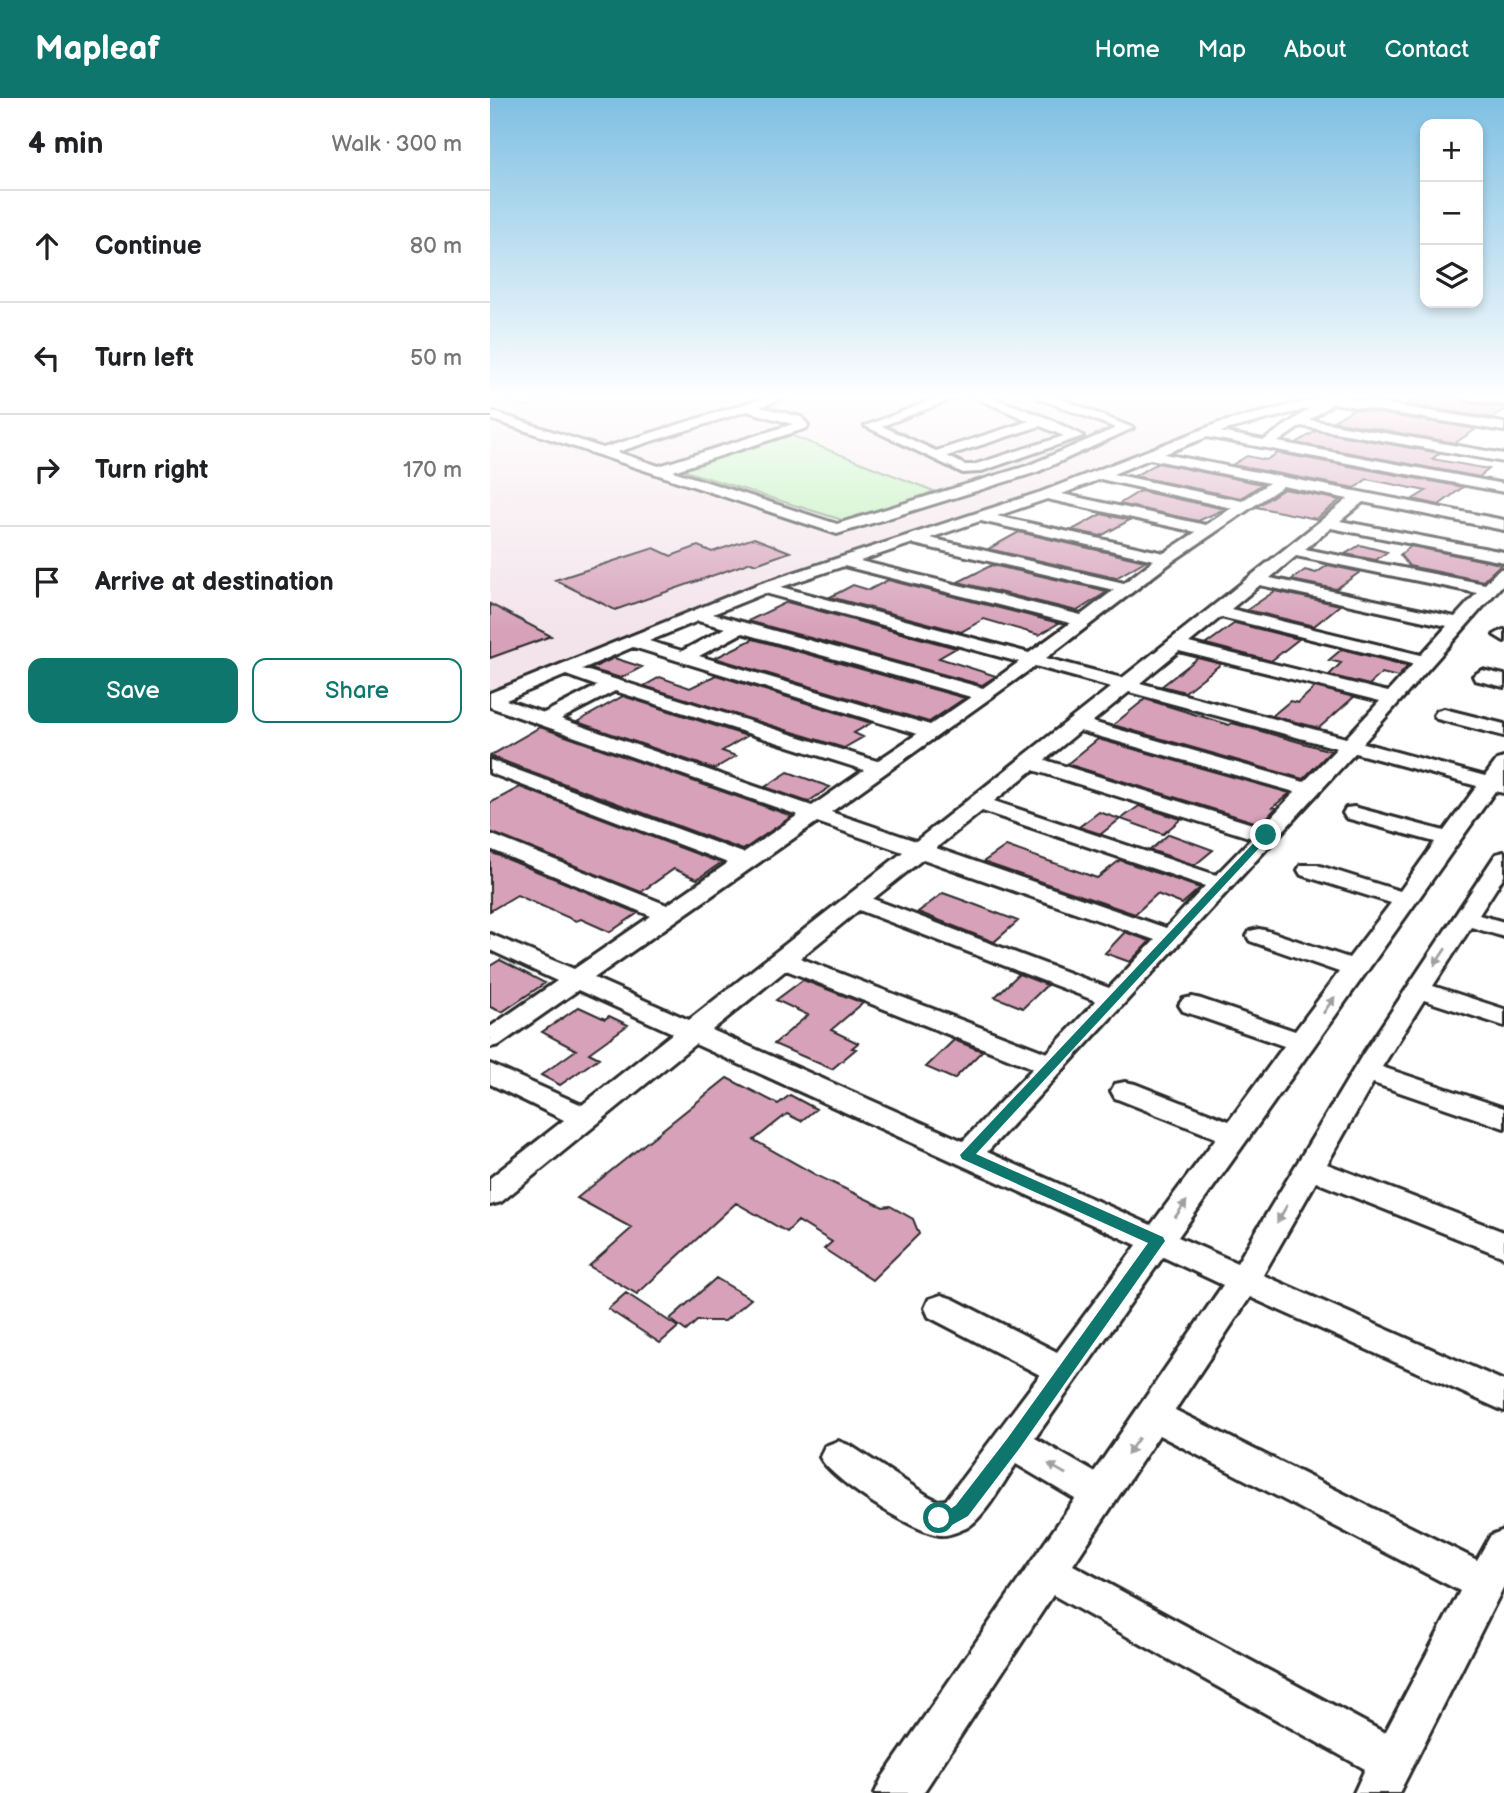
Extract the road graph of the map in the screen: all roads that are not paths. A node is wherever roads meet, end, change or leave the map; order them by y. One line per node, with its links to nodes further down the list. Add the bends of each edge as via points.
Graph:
1 (673, 474): 2 (street, via 829,528 846,528)
2 (1016, 474)
3 (1242, 474): 7 (street)
4 (1429, 474): 8 (street)
5 (1100, 475): 6 (street); 9 (street)
6 (1127, 481): 11 (street); 12 (street)
7 (1280, 482): 10 (street); 12 (street)
8 (1504, 488)
9 (1046, 495): 11 (street); 13 (street)
10 (1360, 497): 14 (street); 15 (street)
11 (1088, 504): 16 (street)
12 (1244, 506): 16 (street)
13 (980, 517): 17 (street); 20 (street)
14 (1329, 523): 19 (street); 21 (street)
15 (1504, 525)
16 (1208, 530): 20 (street)
17 (913, 539): 18 (street); 22 (street)
18 (962, 550): 24 (street); 27 (street)
19 (1293, 551): 25 (street); 28 (street)
20 (1167, 558): 27 (street)
21 (1504, 558)
22 (844, 562): 24 (street); 26 (street)
23 (1504, 573): 28 (street)
24 (909, 578): 31 (street)
25 (1258, 580): 29 (street); 32 (street)
26 (765, 587): 30 (street); 37 (street)
27 (1126, 588): 31 (street)
28 (1488, 590): 32 (street)
29 (1218, 611): 35 (street); 38 (street)
30 (697, 615): 33 (street); 34 (street)
31 (1083, 621): 37 (street)
32 (1458, 623): 38 (street)
33 (740, 627): 36 (street); 44 (street)
34 (634, 642): 36 (street); 39 (street)
35 (1175, 645): 43 (street); 45 (street)
36 (683, 657): 51 (street)
37 (1033, 659): 43 (street); 44 (street)
38 (1425, 661): 45 (street)
39 (568, 670): 42 (street); 46 (street)
40 (1482, 676): 41 (street)
41 (1504, 681)
42 (613, 685): 48 (street); 55 (street)
43 (1125, 685): 49 (street); 52 (street)
44 (986, 695): 51 (street)
45 (1391, 698): 52 (street)
46 (490, 700): 48 (street)
47 (1444, 715): 50 (street)
48 (545, 720): 60 (street)
49 (1077, 724): 53 (street); 57 (street)
50 (1504, 730)
51 (933, 732): 55 (street)
52 (1350, 746): 56 (street); 57 (street)
53 (1029, 762): 58 (street); 61 (street)
54 (490, 766): 66 (street)
55 (881, 769): 60 (street)
56 (1499, 778): 62 (street)
57 (1309, 790): 61 (street)
58 (978, 803): 64 (street); 68 (street)
59 (1354, 813): 62 (street)
60 (814, 816): 64 (street); 66 (street)
61 (1266, 835): 68 (street)
62 (1447, 839): 69 (street)
63 (490, 841): 71 (street)
64 (918, 851): 70 (street); 75 (street)
65 (1504, 859): 72 (street)
66 (746, 862): 71 (street)
67 (1308, 870): 69 (street)
68 (1221, 884): 75 (street)
69 (1406, 900): 78 (street)
70 (856, 901): 77 (street); 81 (street)
71 (669, 915): 79 (street)
72 (1466, 918): 73 (street); 80 (street, one-way to 80)
73 (1504, 930)
74 (1259, 936): 78 (street)
75 (1170, 937): 81 (street)
76 (490, 941): 79 (street)
77 (782, 960): 84 (street); 87 (street)
78 (1356, 969): 86 (street, one-way to 78)
79 (575, 979): 84 (street); 85 (street)
80 (1418, 990): 83 (street); 88 (street)
81 (1114, 999): 87 (street)
82 (1192, 1005): 86 (street)
83 (1504, 1018)
84 (692, 1032): 91 (street); 94 (street)
85 (490, 1039)
86 (1302, 1044): 93 (street)
87 (1052, 1065): 94 (street)
88 (1366, 1071): 92 (street); 95 (street)
89 (490, 1073): 91 (street)
90 (1125, 1091): 93 (street)
91 (584, 1118): 96 (street)
92 (1504, 1118)
93 (1234, 1134): 97 (street, one-way to 93)
94 (967, 1155): 97 (street)
95 (1309, 1168): 98 (street); 99 (street, one-way to 99)
96 (490, 1194)
97 (1157, 1241): 99 (street); 101 (street)
98 (1504, 1245)
99 (1244, 1280): 102 (street); 103 (street)
100 (941, 1308): 101 (street)
101 (1063, 1371): 104 (street)
102 (1504, 1397)
103 (1154, 1416): 106 (street, one-way to 106); 109 (street)
104 (1013, 1444): 105 (street, via 962,1510 939,1518); 106 (street, one-way to 104)
105 (838, 1457)
106 (1100, 1493): 108 (street)
107 (1504, 1546): 109 (street)
108 (1048, 1570): 110 (street); 111 (street)
109 (1485, 1584): 110 (street)
110 (1384, 1776)
111 (897, 1793)

